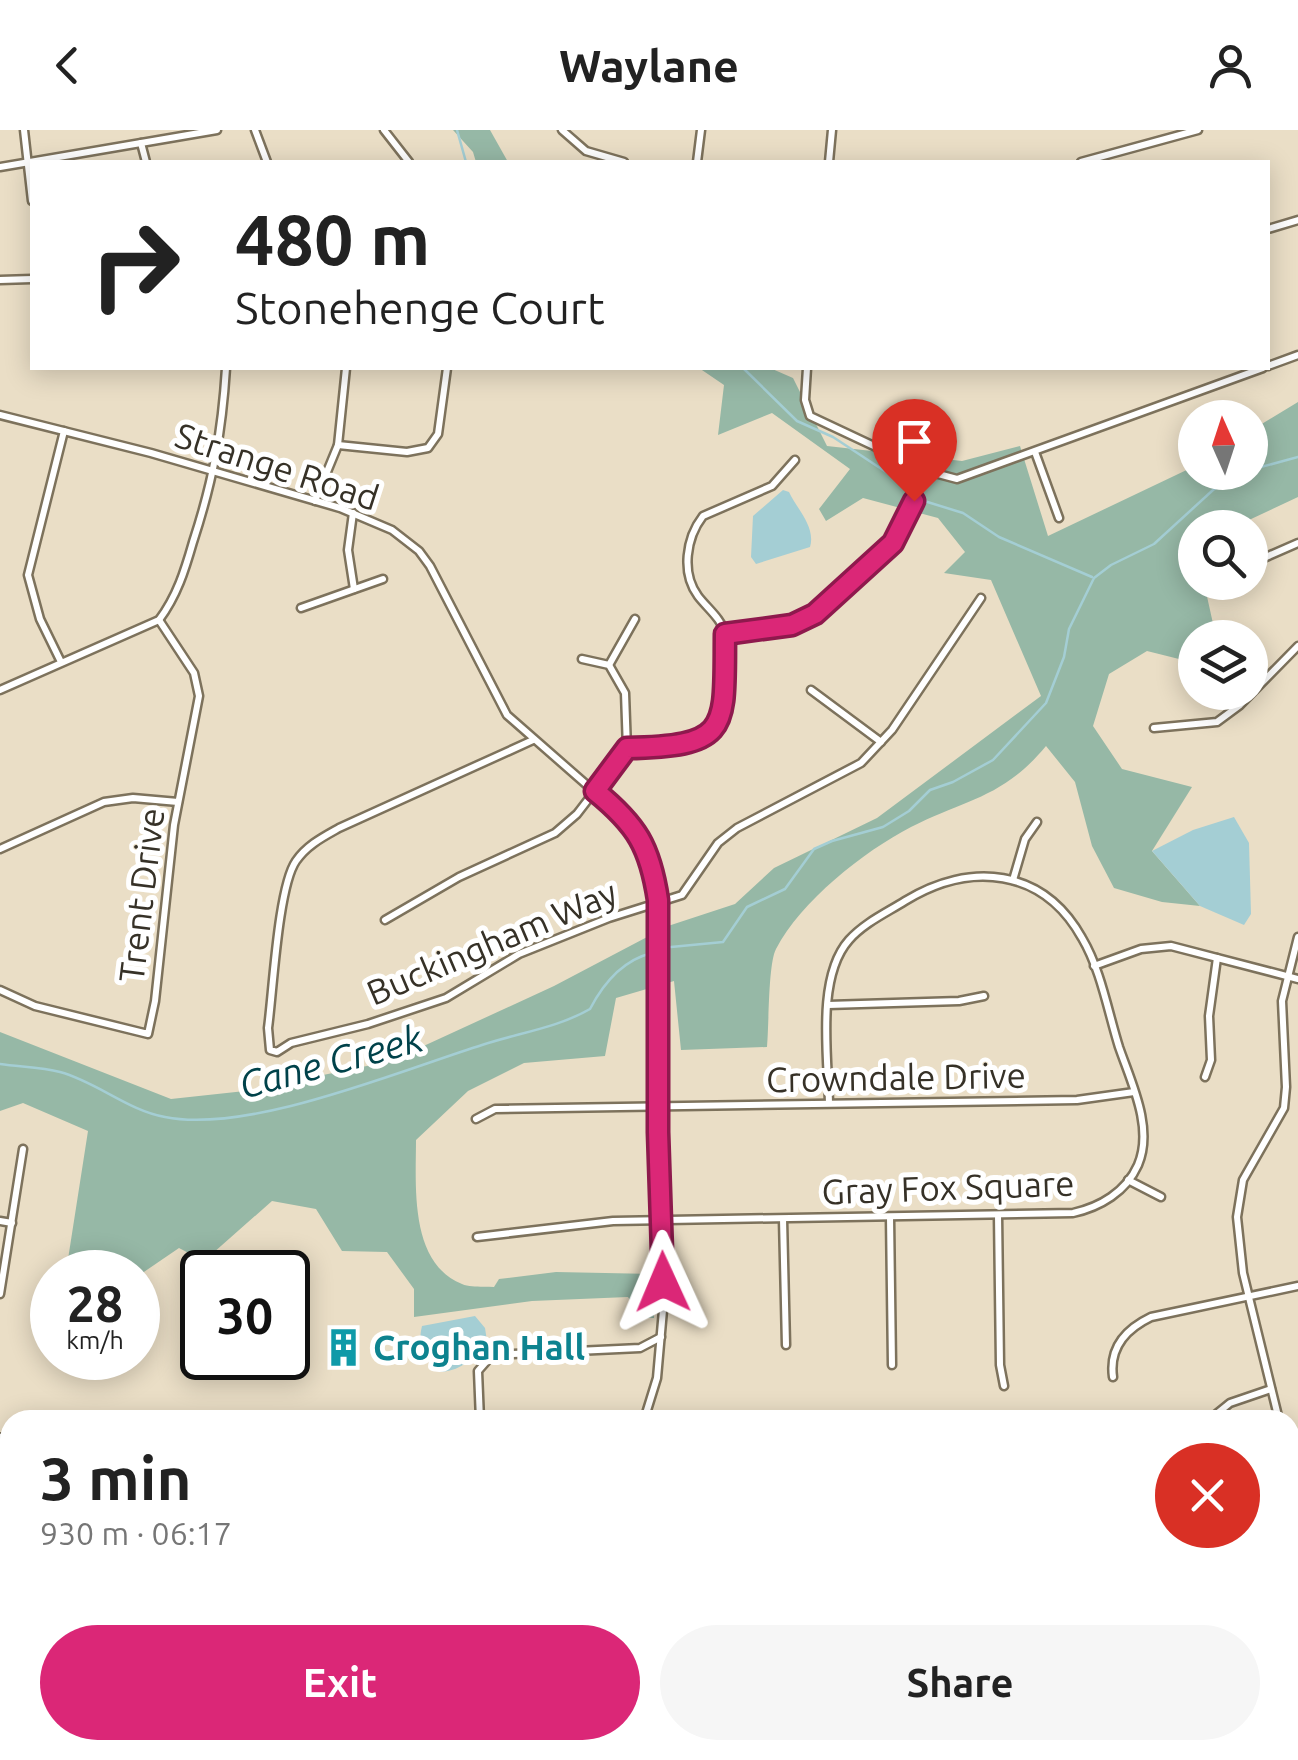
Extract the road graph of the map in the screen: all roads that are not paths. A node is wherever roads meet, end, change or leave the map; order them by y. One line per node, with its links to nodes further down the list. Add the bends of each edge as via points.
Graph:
1 (24, 130): 18 (street)
2 (216, 130): 9 (street)
3 (254, 130): 12 (street)
4 (384, 130): 13 (street)
5 (562, 130): 14 (street, via 586,151)
6 (702, 130): 15 (street)
7 (832, 130): 16 (street)
8 (1198, 130): 17 (street)
9 (141, 143): 10 (street); 11 (street)
10 (40, 160)
11 (145, 160)
12 (266, 160)
13 (407, 160)
14 (617, 160)
15 (698, 160)
16 (828, 160)
17 (1087, 160)
18 (28, 162): 19 (street); 20 (street)
19 (0, 167)
20 (30, 182)
21 (1298, 220): 22 (street)
22 (1270, 228)
23 (30, 279): 24 (street)
24 (0, 280)
25 (1298, 354): 26 (street)
26 (1270, 365)
27 (226, 370): 38 (street)
28 (346, 370): 34 (street)
29 (447, 370): 34 (street, via 437,438 428,448)
30 (808, 370): 37 (street, via 810,416)
31 (1257, 370): 35 (street)
32 (0, 415): 33 (street, Strange Road)
33 (64, 430): 38 (street, Strange Road); 53 (street, via 28,575)
34 (338, 445): 39 (street)
35 (1035, 452): 37 (street, via 962,479); 41 (street)
36 (795, 460): 50 (street, via 772,486 703,516 693,533 688,576)
37 (927, 471): 50 (street, via 893,543 815,614 792,625)
38 (215, 473): 39 (street, Strange Road); 49 (street, via 180,582)
39 (315, 501): 40 (street, Strange Road)
40 (353, 513): 45 (street, via 348,550); 58 (street, Strange Road, via 392,530 424,558 500,705)
41 (1058, 518)
42 (1298, 543): 43 (street)
43 (1268, 556)
44 (383, 579): 45 (street)
45 (354, 589): 47 (street)
46 (981, 598): 59 (street)
47 (301, 608)
48 (635, 618): 54 (street)
49 (159, 620): 53 (street); 62 (street, Trent Drive, via 198,688)
50 (725, 634): 60 (street, via 724,708 712,731 682,746)
51 (1298, 646): 57 (street, via 1217,722)
52 (582, 659): 54 (street)
53 (62, 662): 55 (street)
54 (610, 665): 60 (street, via 626,693)
55 (0, 690)
56 (810, 690): 59 (street)
57 (1154, 728)
58 (533, 740): 61 (street, Strange Road); 66 (street, Buckingham Way, via 339,828 305,850 286,887 270,1050 446,998 519,954)
59 (881, 742): 66 (street, via 861,763 737,828 682,894)
60 (627, 748): 61 (street)
61 (595, 791): 66 (street, Strange Road, via 642,838); 67 (street, via 555,833)
62 (178, 802): 64 (street, via 104,802); 73 (street, Trent Drive, via 148,1034 35,1006)
63 (1038, 822): 65 (street)
64 (0, 848)
65 (1013, 880): 70 (street, via 1065,914); 75 (street, via 945,880 871,922 839,954)
66 (658, 900): 79 (street, Strange Road)
67 (385, 920)
68 (1298, 937): 71 (street)
69 (1217, 958): 70 (street, via 1159,946); 71 (street); 76 (street)
70 (1094, 966): 77 (street)
71 (1287, 976): 72 (street); 93 (street, via 1281,1013 1284,1108 1238,1201)
72 (1298, 979)
73 (0, 990)
74 (984, 996): 75 (street)
75 (828, 1004): 78 (street)
76 (1206, 1077)
77 (1134, 1092): 78 (street, Crowndale Drive, via 1077,1100); 82 (street, via 1142,1140)
78 (829, 1104): 79 (street, Crowndale Drive)
79 (659, 1107): 80 (street, Crowndale Drive, via 495,1109); 88 (street, Strange Road)
80 (476, 1119)
81 (23, 1150): 89 (street)
82 (1128, 1180): 83 (street); 84 (street, Gray Fox Square, via 1086,1210)
83 (1161, 1197)
84 (998, 1215): 85 (street, Gray Fox Square); 100 (street)
85 (890, 1217): 86 (street, Gray Fox Square); 98 (street)
86 (783, 1219): 88 (street, Gray Fox Square); 95 (street)
87 (0, 1220): 89 (street)
88 (662, 1220): 90 (street, Gray Fox Square); 94 (street, Strange Road)
89 (12, 1222): 92 (street)
90 (476, 1238)
91 (1298, 1286): 93 (street)
92 (0, 1294)
93 (1248, 1294): 99 (street, via 1141,1322 1118,1344); 101 (street)
94 (662, 1336): 96 (street); 97 (street, Strange Road)
95 (786, 1345)
96 (640, 1348): 97 (street); 102 (street, via 492,1355 478,1371)
97 (660, 1364): 103 (street, Strange Road)
98 (892, 1365)
99 (1113, 1377)
100 (1004, 1386)
101 (1270, 1389): 104 (street); 105 (street)
102 (480, 1410)
103 (647, 1410)
104 (1221, 1410)
105 (1276, 1410)

